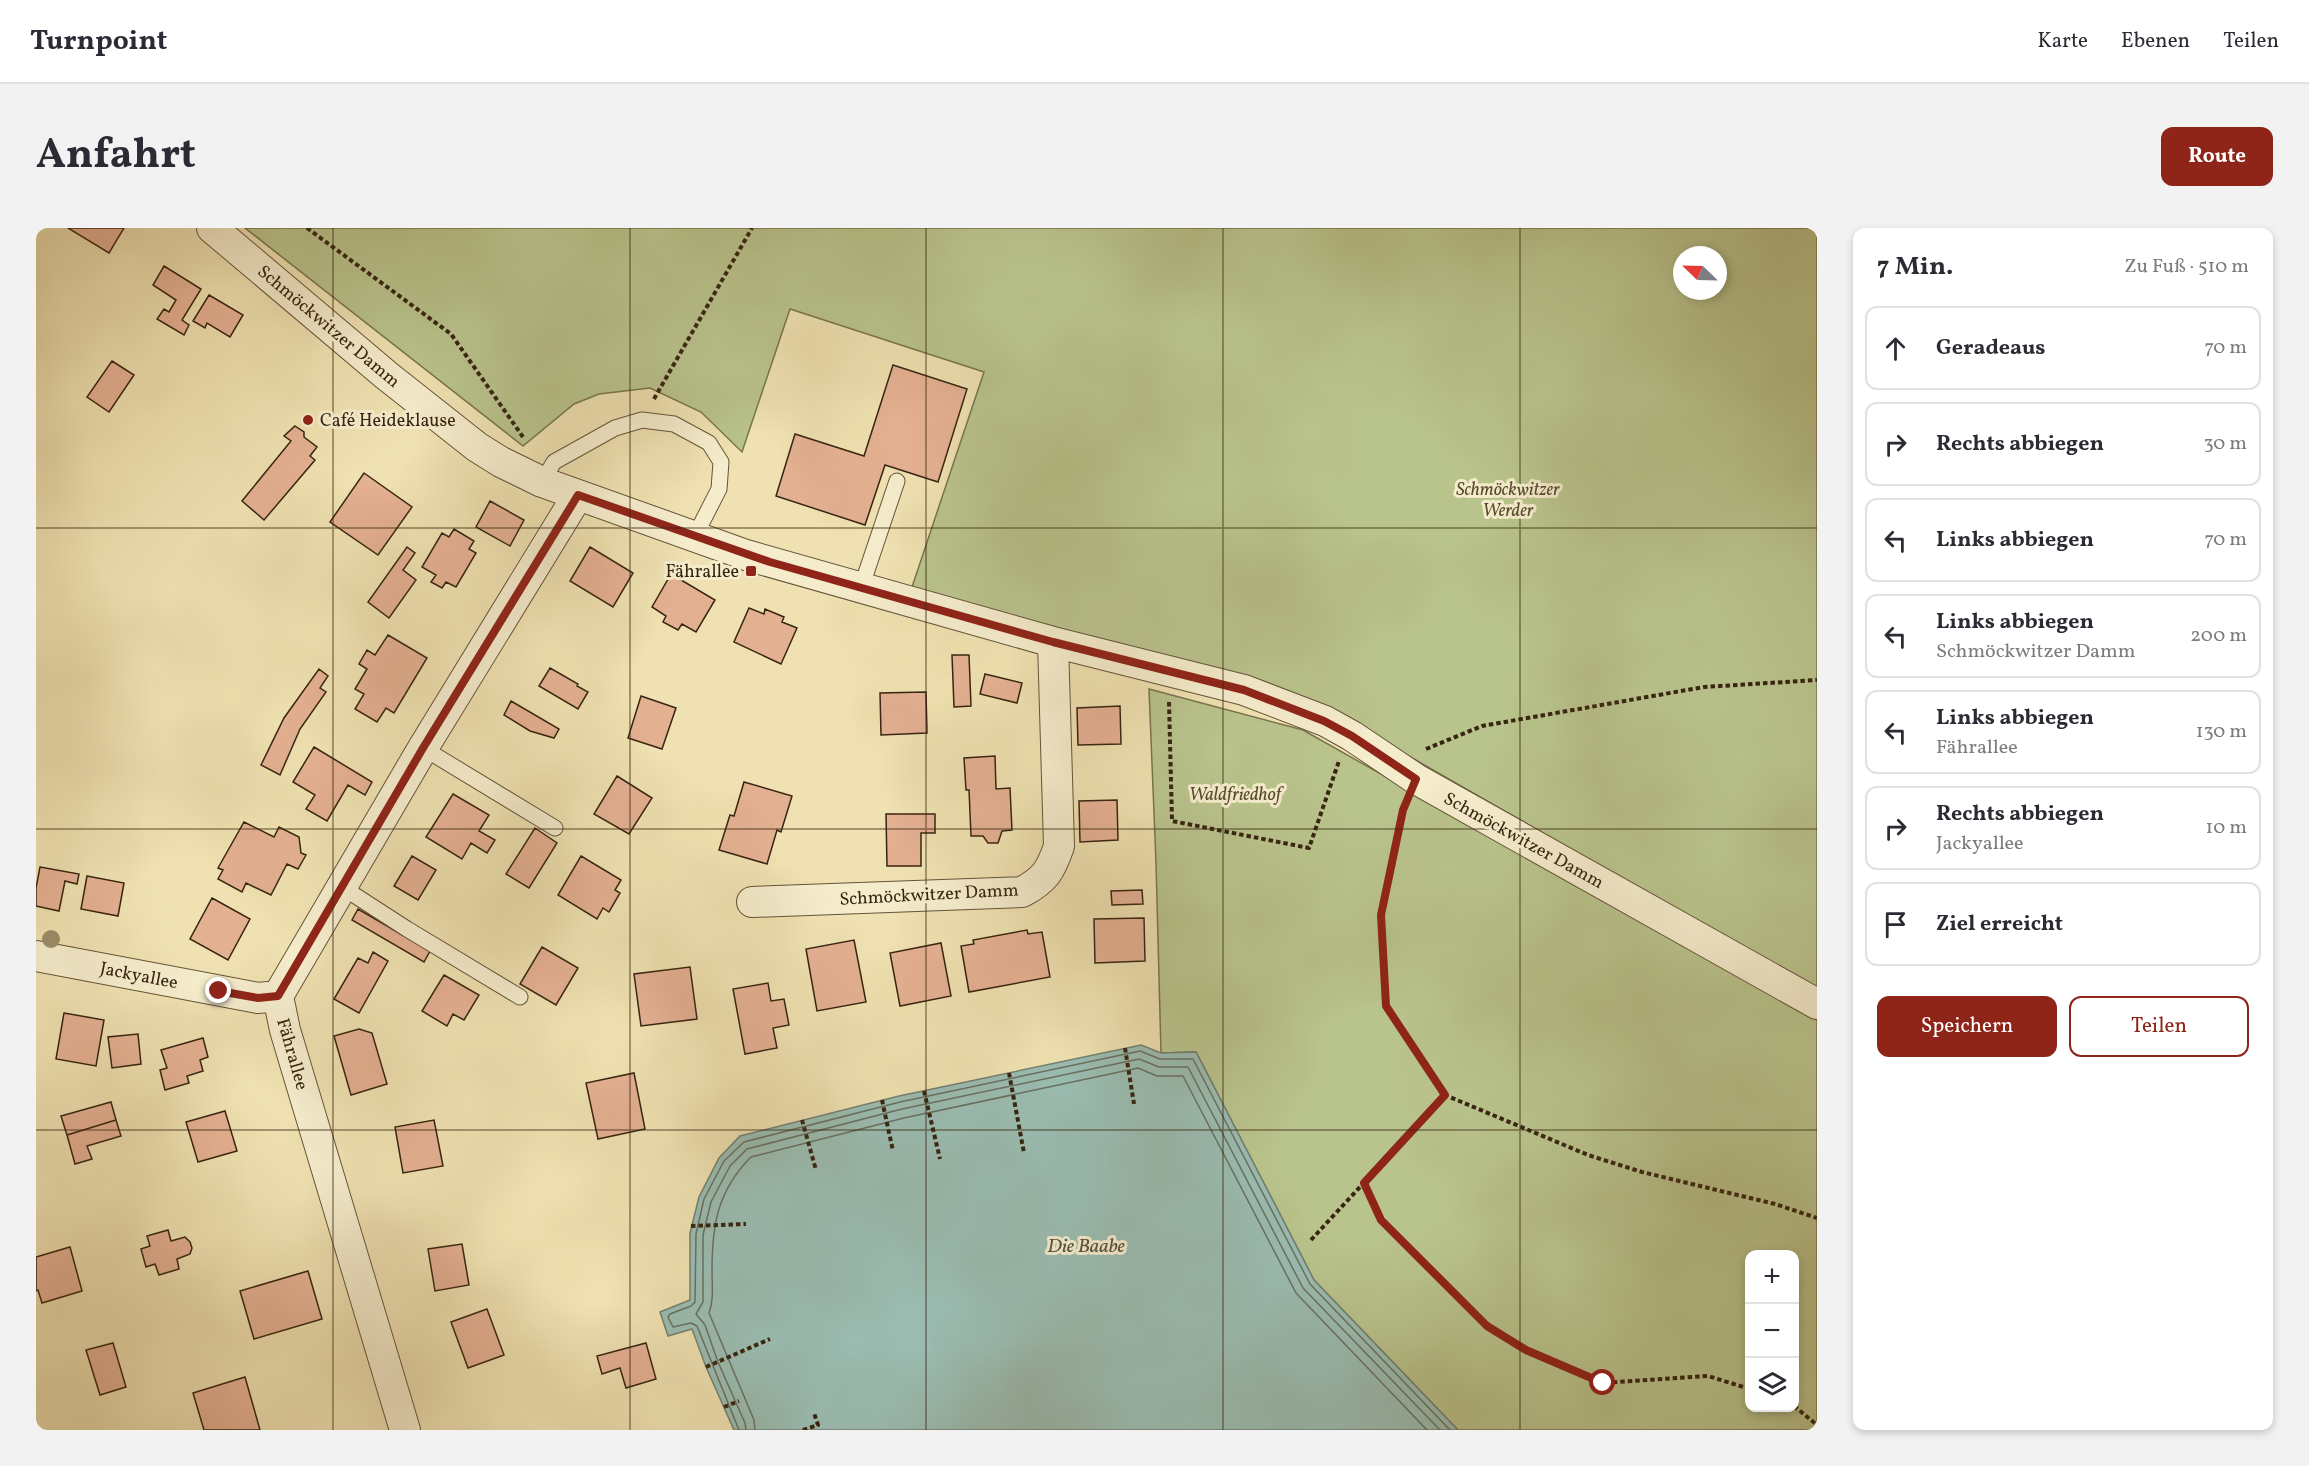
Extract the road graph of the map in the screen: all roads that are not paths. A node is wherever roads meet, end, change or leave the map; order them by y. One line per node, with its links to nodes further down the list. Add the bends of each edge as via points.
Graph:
1 (212, 228): 2 (street, Schmöckwitzer Damm, via 468,440 501,462)
2 (548, 472): 4 (street, Schmöckwitzer Damm); 5 (lane, via 615,428 642,420 674,424 709,443 721,462 719,489)
3 (897, 481): 6 (lane)
4 (578, 495): 5 (street, Schmöckwitzer Damm); 8 (street, Fährallee)
5 (695, 536): 6 (street, Schmöckwitzer Damm)
6 (861, 588): 7 (street, Schmöckwitzer Damm)
7 (1053, 642): 11 (street, Schmöckwitzer Damm, via 1059,846 1052,868 1038,884 1022,892); 15 (street, Schmöckwitzer Damm, via 1244,690 1324,721 1404,771)
8 (423, 748): 9 (lane); 10 (street, Fährallee)
9 (555, 828)
10 (342, 887): 13 (street, Fährallee); 14 (lane)
11 (752, 902)
12 (36, 956): 13 (street, Jackyallee, via 258,998)
13 (278, 996): 16 (street, Fährallee)
14 (520, 997)
15 (1817, 1004)
16 (405, 1430)

